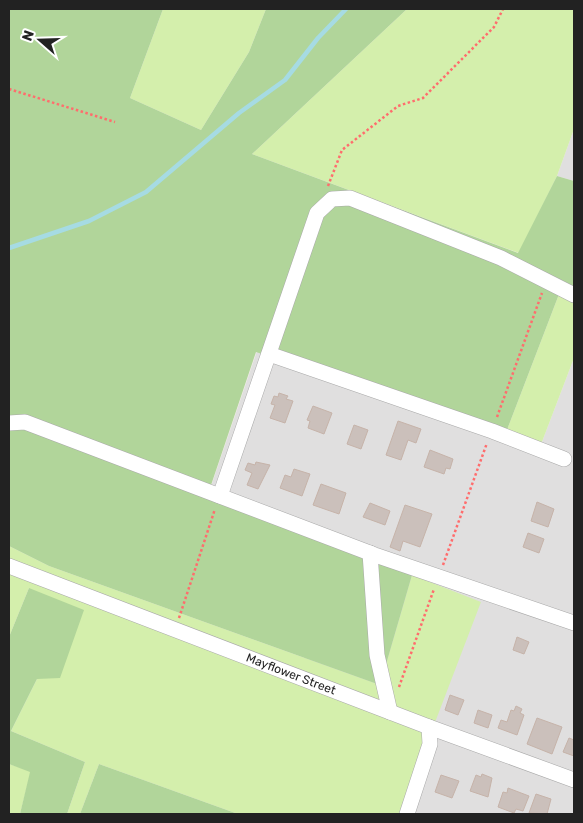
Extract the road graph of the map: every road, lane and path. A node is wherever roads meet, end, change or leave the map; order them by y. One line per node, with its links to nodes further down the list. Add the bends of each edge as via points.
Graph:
1 (503, 9): 4 (path, via 494,27 423,98 398,106 342,150)
2 (9, 89): 3 (path)
3 (115, 122)
4 (326, 191)
5 (546, 283): 6 (street); 7 (street, via 501,258 350,198 332,199 317,213); 9 (path)
6 (574, 296)
7 (269, 354): 9 (street); 11 (street)
8 (9, 423): 11 (street, via 25,422)
9 (492, 431): 10 (street); 14 (path)
10 (564, 459)
11 (220, 496): 12 (street); 16 (path)
12 (370, 552): 14 (street); 17 (street, via 377,655)
13 (9, 566): 16 (street, Mayflower Street)
14 (439, 577): 15 (street); 17 (path)
15 (574, 623)
16 (175, 630): 17 (street, Mayflower Street)
17 (390, 712): 18 (street, Mayflower Street)
18 (429, 727): 19 (street, Mayflower Street); 20 (street, via 430,744)
19 (574, 780)
20 (407, 814)

